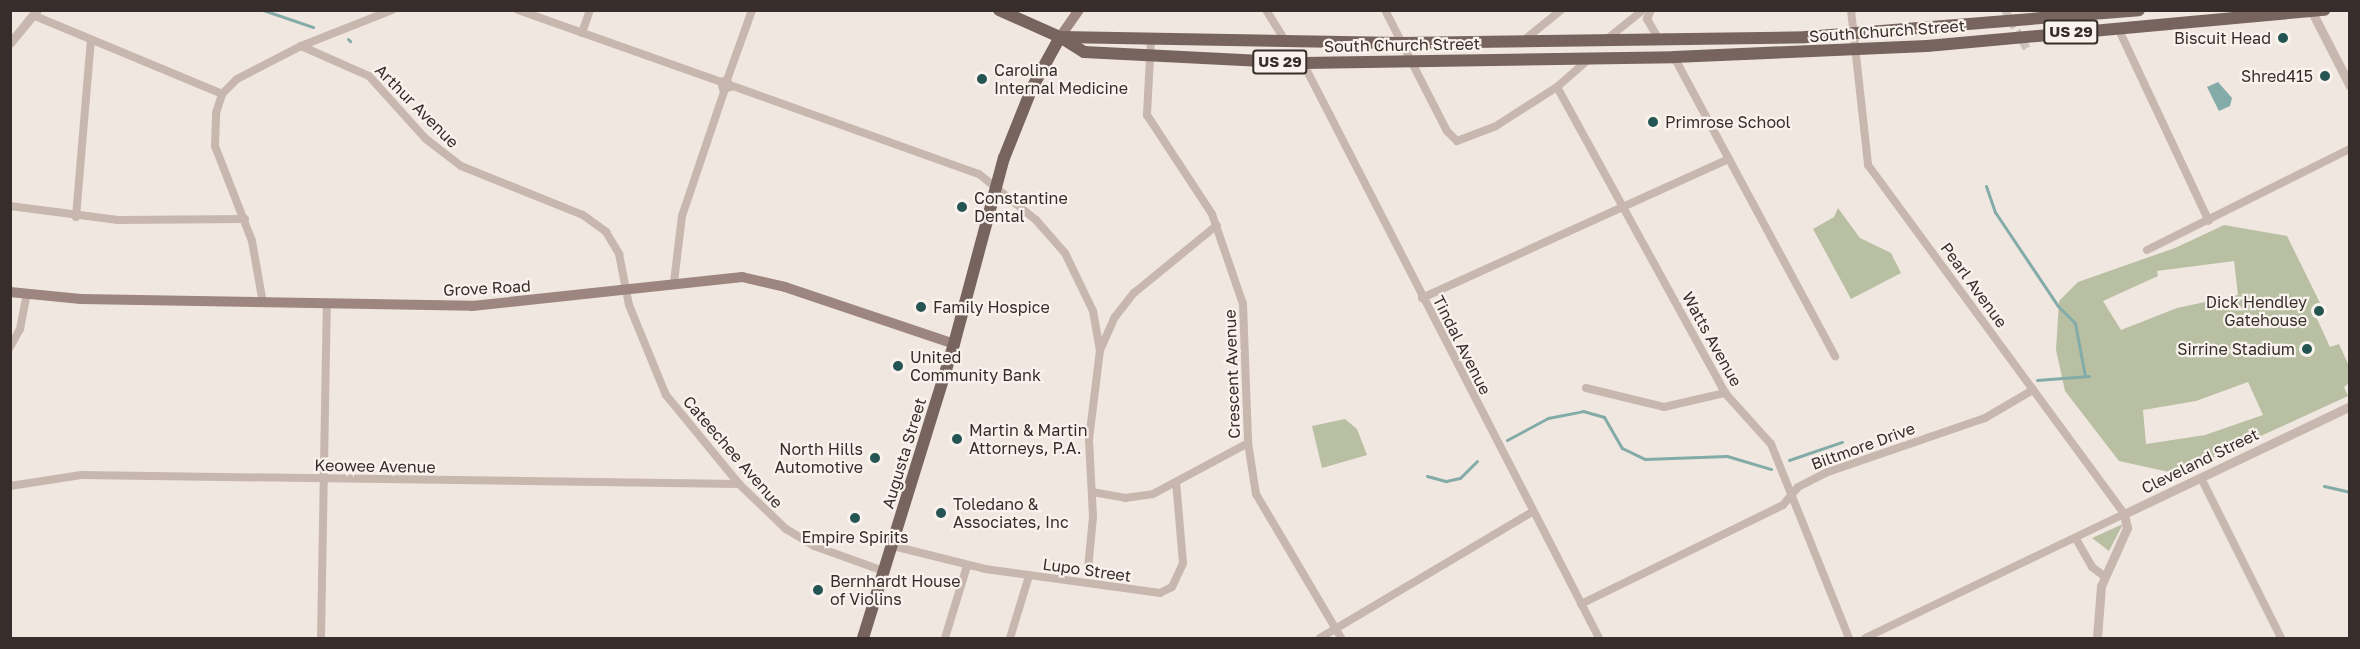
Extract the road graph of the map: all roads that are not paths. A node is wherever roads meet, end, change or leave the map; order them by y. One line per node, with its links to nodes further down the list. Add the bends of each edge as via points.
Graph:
1 (392, 10): 29 (street)
2 (518, 10): 18 (street)
3 (590, 10): 18 (street)
4 (752, 10): 36 (street)
5 (999, 10): 20 (main road, US 29)
6 (1079, 10): 20 (main road, Augusta Street)
7 (1266, 10): 26 (street)
8 (1385, 10): 28 (street)
9 (1561, 10): 25 (street)
10 (1643, 10): 23 (street)
11 (1652, 10): 22 (street, via 1647,19)
12 (1851, 10): 19 (street, Pearl Avenue)
13 (2139, 10): 15 (main road, South Church Street / US 29)
14 (2315, 11): 17 (main road, South Church Street / US 29); 37 (street)
15 (2107, 12): 19 (main road, South Church Street / US 29)
16 (36, 14): 24 (street); 27 (street)
17 (2118, 28): 30 (main road, South Church Street / US 29); 47 (street)
18 (582, 33): 36 (street)
19 (1852, 34): 22 (main road, South Church Street / US 29); 30 (street, Pearl Avenue)
20 (1060, 37): 21 (main road, South Church Street / US 29); 31 (main road, South Church Street / US 29, via 1084,52); 42 (main road, Augusta Street, via 1019,116)
21 (1151, 38): 26 (main road, South Church Street / US 29); 31 (street, Crescent Avenue)
22 (1658, 38): 23 (main road, South Church Street / US 29)
23 (1607, 39): 25 (main road, South Church Street / US 29)
24 (91, 40): 39 (street); 45 (street)
25 (1523, 41): 28 (main road, South Church Street / US 29)
26 (1286, 42): 28 (main road, South Church Street / US 29)
27 (10, 43)
28 (1401, 43): 34 (street)
29 (301, 46): 39 (street, via 250,68); 51 (street, Arthur Avenue, via 369,76 426,139 460,166 595,222 615,244)
30 (1854, 51): 33 (main road, South Church Street / US 29); 62 (street, Pearl Avenue, via 1867,162)
31 (1149, 57): 35 (main road, South Church Street / US 29); 48 (street, Crescent Avenue, via 1147,115)
32 (1591, 57): 33 (main road, South Church Street / US 29); 34 (main road, South Church Street / US 29); 38 (street)
33 (1674, 57): 41 (street)
34 (1411, 61): 35 (main road, South Church Street / US 29); 38 (street, via 1447,131 1456,140 1496,126)
35 (1304, 63): 54 (street, Tindal Avenue)
36 (726, 84): 42 (street, via 979,174); 50 (street, via 682,216)
37 (2349, 86)
38 (1557, 87): 44 (street, Watts Avenue)
39 (222, 94): 46 (street, via 215,146)
40 (2349, 149): 47 (street)
41 (1729, 159): 44 (street); 60 (street)
42 (996, 186): 57 (main road, Augusta Street); 59 (street, via 1036,220 1072,264 1093,310)
43 (10, 206): 45 (street)
44 (1624, 207): 54 (street); 63 (street, Watts Avenue)
45 (76, 217): 46 (street, via 158,222)
46 (245, 219): 55 (street)
47 (2209, 220): 49 (street)
48 (1217, 225): 59 (street, via 1134,293 1115,317); 65 (street, Crescent Avenue, via 1243,304)
49 (2146, 250)
50 (674, 282): 51 (main road, Grove Road); 57 (main road, Grove Road, via 742,277 769,282)
51 (626, 289): 56 (main road, Grove Road, via 506,305); 69 (street, Cateechee Avenue, via 666,395)
52 (10, 292): 53 (main road, Grove Road)
53 (27, 294): 55 (main road, Grove Road); 58 (street, via 20,329)
54 (1422, 298): 73 (street, Tindal Avenue)
55 (263, 303): 56 (main road, Grove Road)
56 (327, 305): 67 (street)
57 (954, 344): 76 (main road, Augusta Street)
58 (10, 347)
59 (1100, 350): 71 (street, via 1089,440)
60 (1835, 357)
61 (1586, 388): 63 (street, via 1665,407)
62 (2033, 390): 72 (street, Biltmore Drive, via 1985,418 1844,465 1798,487); 74 (street, Pearl Avenue)
63 (1725, 393): 72 (street, Watts Avenue, via 1765,435)
64 (2349, 406): 66 (street, Cleveland Street)
65 (1248, 443): 68 (street); 83 (street, Crescent Avenue, via 1252,477 1264,513)
66 (2201, 478): 74 (street, Cleveland Street); 94 (street)
67 (325, 479): 69 (street, Keowee Avenue); 70 (street, Keowee Avenue, via 81,475); 84 (street)
68 (1176, 482): 71 (street, via 1143,497); 80 (street, Lupo Street, via 1183,562 1166,591)
69 (740, 484): 79 (street, Cateechee Avenue, via 800,539)
70 (10, 486)
71 (1092, 492): 78 (street)
72 (1791, 496): 82 (street, Biltmore Drive, via 1784,505); 91 (street, Watts Avenue)
73 (1532, 512): 82 (street, Tindal Avenue); 83 (street)
74 (2124, 514): 75 (street); 81 (street, via 2127,528)
75 (2076, 539): 81 (street, via 2092,567); 92 (street)
76 (892, 546): 77 (street, Lupo Street); 79 (main road, Augusta Street)
77 (967, 566): 80 (street, Lupo Street); 86 (street)
78 (1088, 569)
79 (884, 571): 85 (main road, Augusta Street)
80 (1029, 576): 87 (street)
81 (2104, 576): 93 (street)
82 (1581, 604): 90 (street, Tindal Avenue)
83 (1335, 628): 88 (street); 89 (street, Crescent Avenue)
84 (321, 639)
85 (863, 639)
86 (945, 639)
87 (1010, 639)
88 (1320, 639)
89 (1341, 639)
90 (1599, 639)
91 (1849, 639)
92 (1865, 639)
93 (2097, 639)
94 (2281, 639)

